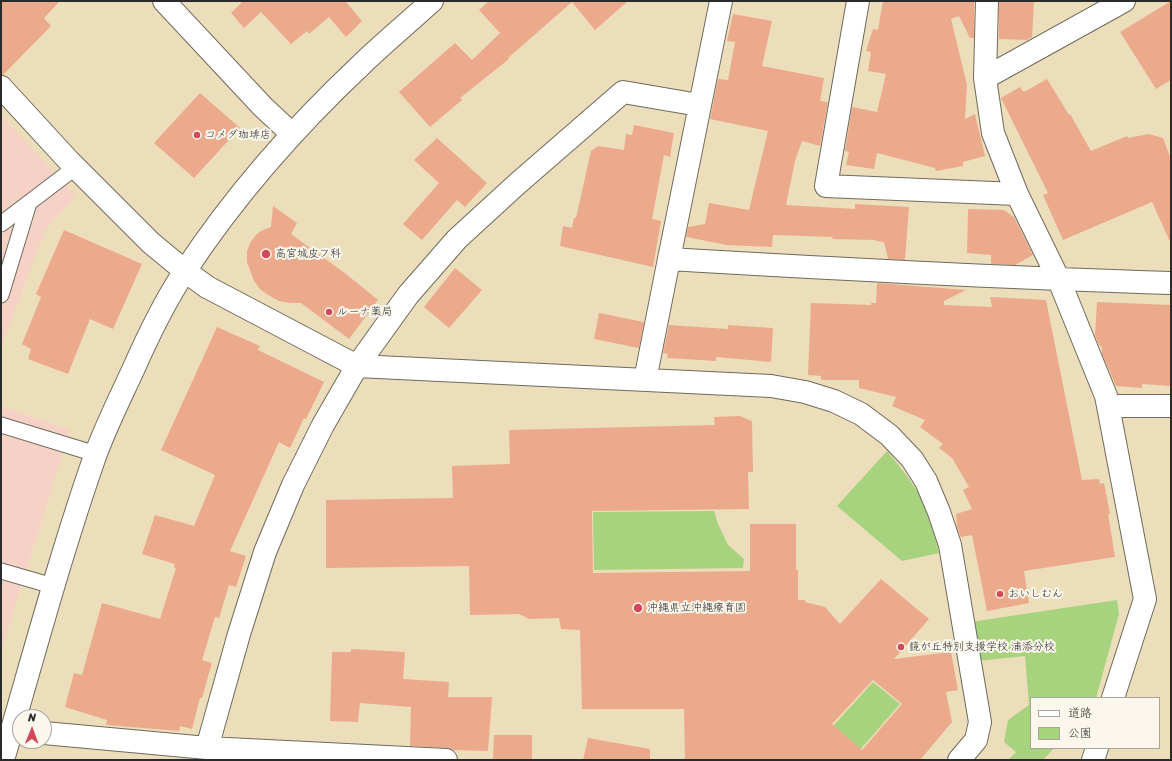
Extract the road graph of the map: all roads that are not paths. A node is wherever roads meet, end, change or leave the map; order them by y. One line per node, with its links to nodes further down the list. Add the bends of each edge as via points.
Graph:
1 (164, 1): 10 (street, via 263,107)
2 (432, 1): 10 (street, via 362,64)
3 (721, 1): 9 (street)
4 (858, 1): 12 (street, via 826,186)
5 (987, 1): 7 (street)
6 (1120, 2): 7 (street)
7 (985, 78): 12 (street, via 993,133)
8 (1, 87): 11 (street)
9 (699, 105): 15 (street); 20 (street, via 623,92 457,239 408,295)
10 (292, 134): 16 (street, via 246,186)
11 (76, 167): 13 (lane); 16 (street, via 151,243)
12 (1017, 194): 17 (street)
13 (29, 203): 14 (lane); 19 (lane)
14 (1, 224)
15 (669, 259): 17 (street); 21 (street)
16 (185, 271): 20 (street, via 207,287); 25 (street, via 149,334)
17 (1059, 280): 18 (street); 22 (street)
18 (1171, 283)
19 (1, 295)
20 (357, 366): 21 (street); 31 (street, via 296,478 266,552 239,634)
21 (645, 380): 35 (street, via 771,386 805,392 834,401 861,414 912,458 940,512 950,545 980,722 976,740)
22 (1108, 406): 23 (street); 28 (street, via 1145,599)
23 (1171, 406)
24 (1, 425): 25 (lane)
25 (96, 454): 27 (street)
26 (1, 571): 27 (lane)
27 (52, 586): 29 (street)
28 (1113, 697)
29 (11, 728): 33 (street)
30 (52, 734): 31 (street)
31 (207, 748): 34 (street)
32 (1097, 749): 36 (street)
33 (3, 760)
34 (446, 760)
35 (959, 760)
36 (1093, 760)

